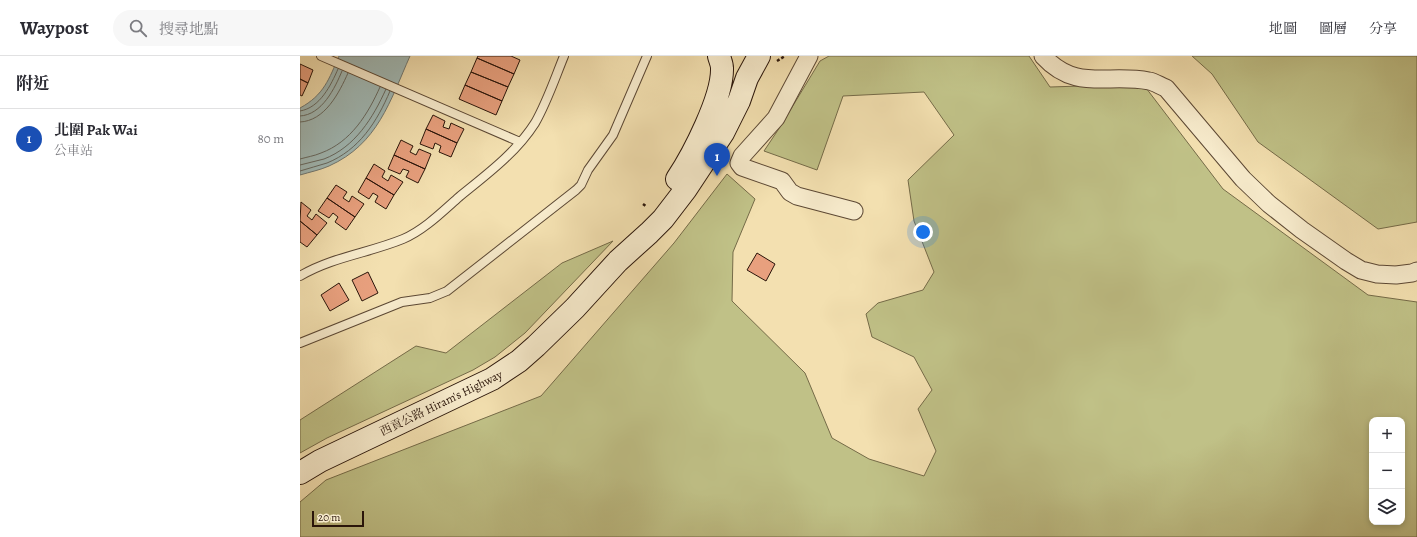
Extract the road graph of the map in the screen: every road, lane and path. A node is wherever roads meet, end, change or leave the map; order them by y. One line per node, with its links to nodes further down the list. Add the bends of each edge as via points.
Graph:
1 (321, 56): 8 (lane)
2 (564, 56): 8 (lane, via 542,109)
3 (647, 56): 13 (lane, via 613,135 576,190 447,291 430,298 402,302)
4 (719, 56): 10 (main road, 西貢公路 Hiram's Highway, via 722,68 718,90 702,133 682,172)
5 (759, 56): 10 (main road, 西貢公路 Hiram's Highway, via 723,133 694,178 663,219)
6 (809, 56): 9 (street, via 776,118 742,156 739,163 742,167 782,181 790,192 797,196)
7 (1043, 56): 11 (street, via 1062,72 1075,78 1129,78 1151,81 1166,88 1243,179 1302,230 1361,270 1377,274)
8 (520, 142): 12 (lane, via 504,160 406,238 334,260)
9 (854, 211)
10 (618, 261): 14 (main road, 西貢公路 Hiram's Highway, via 536,346 505,371 481,385 320,460)
11 (1417, 271)
12 (300, 276)
13 (300, 343)
14 (300, 473)

